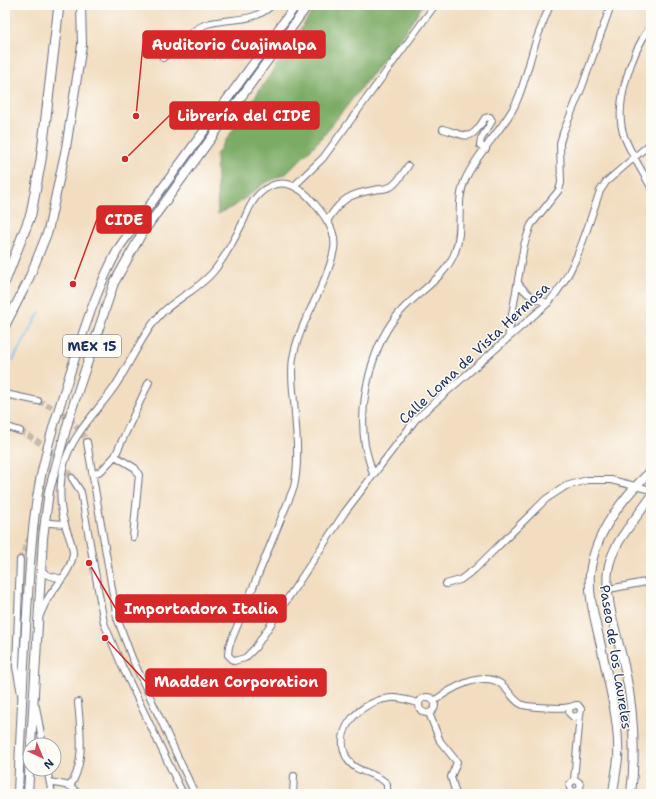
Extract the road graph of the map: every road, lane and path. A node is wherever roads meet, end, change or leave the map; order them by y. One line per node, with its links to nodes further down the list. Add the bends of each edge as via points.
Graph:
1 (58, 5): 19 (highway, via 42,160 31,214)
2 (81, 5): 22 (main road, via 82,45 66,148 48,231 28,281)
3 (272, 5): 10 (street, via 254,17 206,24)
4 (296, 5): 51 (main road, MEX 15, via 132,228 111,262 94,301 56,415 37,498 31,541)
5 (308, 5): 42 (main road, MEX 15, via 141,235 114,283 58,454 49,491)
6 (435, 5): 16 (street, via 323,158)
7 (550, 5): 13 (street, via 535,43 520,94 500,131)
8 (611, 5): 20 (street, via 560,143 559,190 531,225 524,245)
9 (651, 26): 14 (street, via 642,38 632,63 621,104 624,135)
10 (163, 58)
11 (443, 129): 13 (street, via 472,135 485,118 490,117 492,121 480,145)
12 (651, 143): 14 (street, Calle Loma de Vista Hermosa)
13 (486, 149): 32 (street, via 465,181 460,196 456,251 444,270 389,326 372,364 364,418 365,444)
14 (635, 157): 17 (street); 21 (street, Calle Loma de Vista Hermosa, via 606,182 600,191 576,261 568,278)
15 (408, 166): 18 (street, via 391,187 348,197 337,205)
16 (296, 186): 18 (street, Calle Loma de Vista Hermosa, via 307,195); 39 (street, via 271,186 259,194 251,203 214,271 200,286 159,316 113,389 74,440 67,455 61,491)
17 (651, 187)
18 (327, 221): 32 (street, Calle Loma de Vista Hermosa, via 334,234 332,259 297,340 293,358 297,473 294,487 229,646 228,655 234,661 245,658 255,648)
19 (5, 281)
20 (518, 283): 21 (street, via 534,299); 23 (street)
21 (548, 303): 23 (street, Calle Loma de Vista Hermosa)
22 (5, 326)
23 (508, 338): 32 (street, Calle Loma de Vista Hermosa, via 416,419)
24 (149, 382): 30 (street)
25 (6, 395): 26 (street)
26 (38, 401)
27 (5, 426): 28 (street)
28 (20, 431)
29 (87, 442): 33 (street)
30 (115, 456): 33 (street, via 102,470); 40 (street, via 135,468 139,475)
31 (651, 471): 35 (main road, Paseo de los Laureles)
32 (373, 474)
33 (93, 475): 48 (street, via 117,618)
34 (72, 478): 49 (street, via 81,492 104,623)
35 (635, 486): 36 (street); 45 (street, via 611,480 587,480 566,486 546,499 475,569 460,580); 73 (main road, Paseo de los Laureles, via 606,527 595,550 590,575 592,602 615,715 618,756)
36 (651, 490)
37 (651, 497): 46 (main road, Paseo de los Laureles, via 613,554 608,570)
38 (50, 523): 39 (street)
39 (64, 524): 43 (street, via 69,533 73,552 68,570)
40 (133, 537)
41 (20, 560): 51 (street, via 16,667)
42 (41, 570): 43 (street, via 47,575); 47 (main road, MEX 15)
43 (62, 579): 47 (street, via 49,596)
44 (651, 581): 46 (street)
45 (446, 584)
46 (609, 589): 74 (main road, Paseo de los Laureles, via 632,705 635,759)
47 (38, 618): 50 (main road, MEX 15)
48 (123, 635): 49 (street); 69 (street)
49 (112, 640): 68 (street)
50 (34, 696): 56 (main road, MEX 15); 57 (street)
51 (21, 697): 64 (main road, MEX 15)
52 (434, 701): 54 (street, via 425,696); 55 (street, via 433,711); 61 (street, via 462,683 494,680 502,684 525,706 570,707 569,713 573,717 580,715)
53 (78, 702): 63 (street, via 81,739 77,776)
54 (418, 703): 55 (street, via 419,709 423,713); 71 (street, via 393,698 380,700 366,705 346,728 343,741 344,752 349,762 358,769 383,779 387,784)
55 (428, 713): 72 (street, via 440,741 457,762 451,777)
56 (31, 737)
57 (41, 737)
58 (294, 776): 70 (street)
59 (29, 777): 65 (main road)
60 (49, 777): 62 (street)
61 (574, 780)
62 (50, 782): 63 (street); 66 (street)
63 (70, 786): 67 (street)
64 (18, 794)
65 (28, 794)
66 (52, 794)
67 (79, 794)
68 (183, 794)
69 (195, 794)
70 (293, 794)
71 (387, 794)
72 (456, 794)
73 (613, 794)
74 (631, 794)

